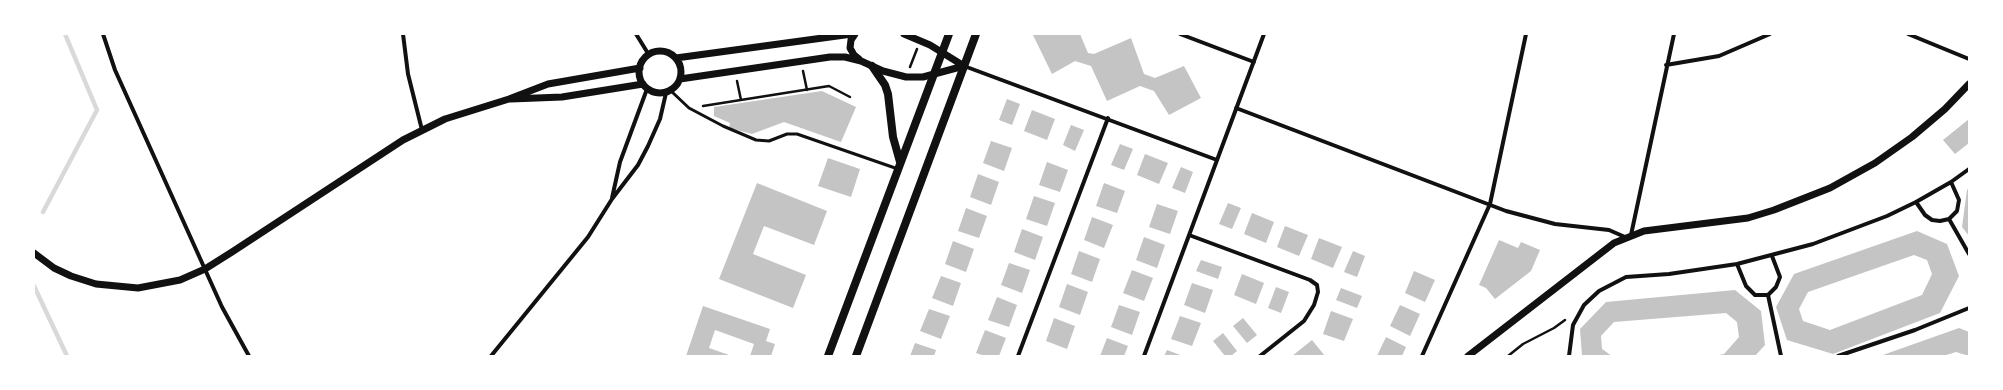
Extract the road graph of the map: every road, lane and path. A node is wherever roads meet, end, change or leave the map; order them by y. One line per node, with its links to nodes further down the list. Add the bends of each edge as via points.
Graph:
1 (103, 34): 53 (street, via 115,70)
2 (403, 34): 38 (street, via 408,74)
3 (636, 34): 15 (street)
4 (854, 34): 16 (street); 18 (street, via 850,48)
5 (904, 34): 14 (street)
6 (948, 34): 14 (main road)
7 (976, 34): 23 (main road)
8 (1180, 34): 20 (street)
9 (1264, 34): 20 (street)
10 (1526, 34): 45 (street)
11 (1674, 34): 21 (street)
12 (1770, 34): 21 (street, via 1719,56)
13 (1908, 34): 17 (street)
14 (942, 52): 23 (street); 26 (main road)
15 (649, 55): 16 (street, via 662,51); 24 (street)
16 (676, 58): 27 (street, via 680,64)
17 (1969, 59)
18 (861, 61): 19 (street, via 830,57); 22 (street)
19 (801, 62): 25 (street); 30 (path)
20 (1254, 62): 36 (street)
21 (1666, 65): 48 (street)
22 (872, 66): 26 (street, via 906,77); 40 (main road, via 888,94)
23 (964, 66): 26 (street); 37 (street); 60 (main road)
24 (640, 68): 29 (street, via 639,73); 33 (street, via 560,80)
25 (735, 72): 27 (street); 34 (path)
26 (934, 74): 40 (main road)
27 (680, 79): 31 (street, via 677,86)
28 (1969, 84): 48 (street, via 1931,121 1902,144 1830,188 1748,218 1658,229)
29 (645, 86): 31 (street, via 653,92); 33 (street, via 562,97); 43 (street, via 620,162)
30 (807, 90): 32 (path, via 829,86); 34 (path)
31 (668, 92): 35 (lane); 43 (street, via 648,146 627,181)
32 (850, 97)
33 (509, 99): 38 (street, via 468,111)
34 (741, 100): 35 (path)
35 (689, 108): 40 (lane, via 756,140 769,141 787,134 798,134)
36 (1236, 108): 39 (street); 45 (street)
37 (1108, 118): 39 (street); 61 (street)
38 (422, 130): 53 (street, via 385,151)
39 (1217, 160): 47 (street)
40 (899, 166): 59 (main road)
41 (1969, 169): 42 (street)
42 (1952, 182): 44 (street); 46 (street, via 1959,200 1957,211)
43 (612, 199): 58 (street, via 588,237)
44 (1916, 202): 46 (street, via 1925,216 1932,220); 51 (street, via 1887,216 1813,244)
45 (1490, 204): 48 (street, via 1535,219 1608,230); 64 (street)
46 (1948, 219): 50 (street)
47 (1189, 235): 62 (street); 63 (street, via 1310,280 1317,285 1318,292 1314,305 1304,321)
48 (1628, 236): 65 (street, via 1603,250)
49 (34, 253): 53 (street, via 70,276 96,284 124,288 167,284)
50 (1969, 254)
51 (1772, 256): 52 (street); 54 (street, via 1780,277 1776,287)
52 (1737, 264): 54 (street, via 1746,286 1755,295); 67 (street, via 1669,274 1626,277 1599,291 1584,305 1573,325)
53 (205, 269): 57 (street, via 231,325)
54 (1768, 295): 68 (street)
55 (1969, 308): 69 (street, via 1915,330)
56 (1566, 319): 66 (path)
57 (249, 356)
58 (491, 356)
59 (828, 356)
60 (856, 356)
61 (1018, 356)
62 (1144, 356)
63 (1260, 356)
64 (1422, 356)
65 (1468, 356)
66 (1508, 356)
67 (1569, 356)
68 (1781, 356)
69 (1838, 356)

